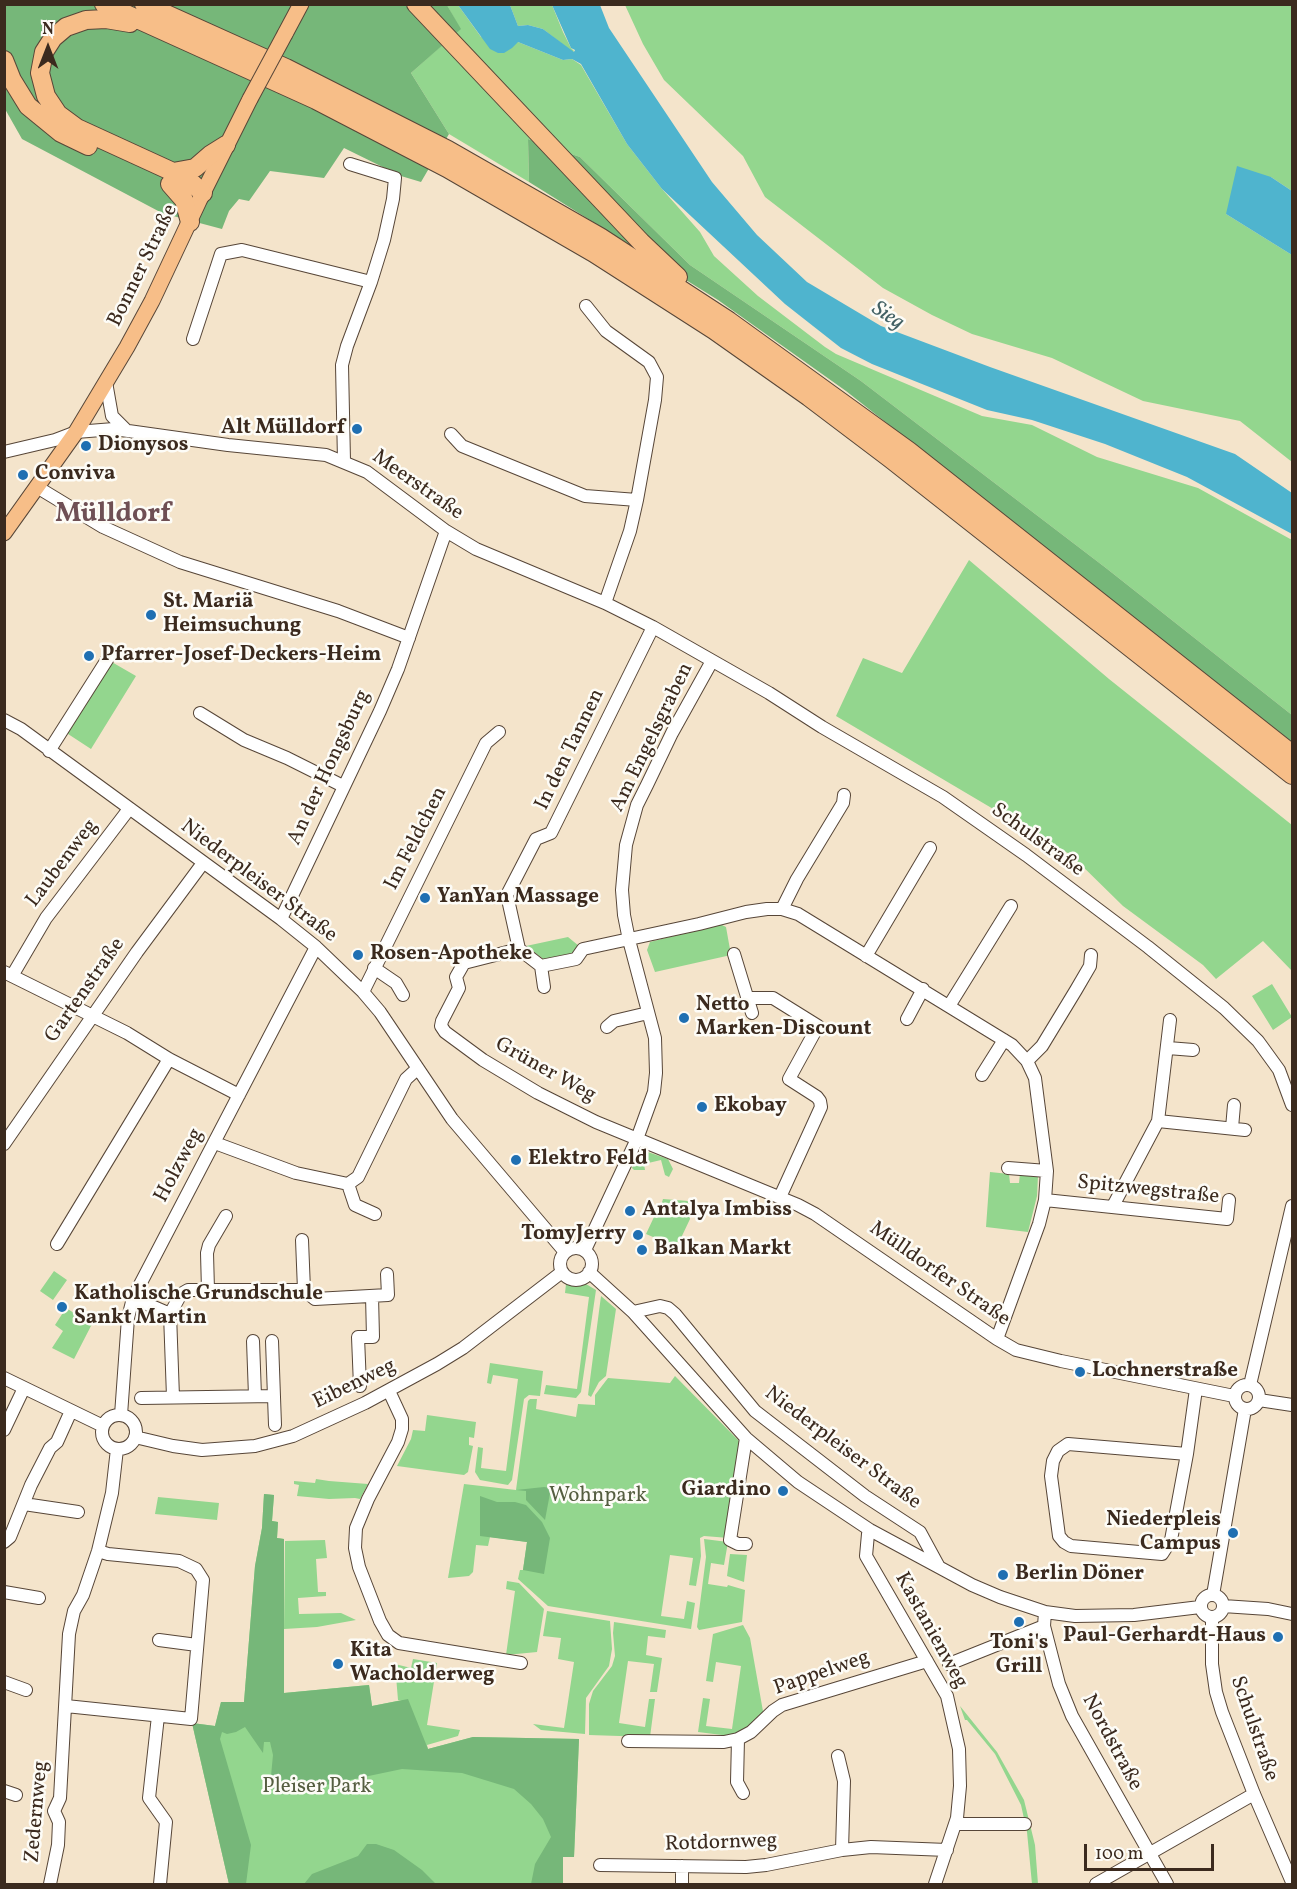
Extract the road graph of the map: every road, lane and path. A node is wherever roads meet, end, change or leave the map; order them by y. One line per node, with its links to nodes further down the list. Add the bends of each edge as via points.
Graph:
1 (104, 4): 5 (highway)
2 (144, 4): 14 (highway, via 286,68 448,150 600,237)
3 (300, 4): 7 (main road, Bonner Straße, bridge)
4 (416, 4): 14 (highway, via 641,242)
5 (202, 48): 9 (highway, via 106,19 66,27 44,52 40,73 46,96 58,114 76,128); 36 (highway, via 316,100 447,168 594,253 714,330 918,480)
6 (4, 60): 9 (highway, via 28,106 54,128)
7 (226, 145): 9 (highway, via 195,168); 10 (main road, Bonner Straße)
8 (350, 164): 12 (street, via 395,178 384,240)
9 (171, 178): 10 (highway, via 193,184); 11 (highway, via 184,200)
10 (203, 193): 11 (main road, Bonner Straße)
11 (190, 222): 16 (main road, Bonner Straße, via 152,301)
12 (371, 282): 15 (street, via 242,250 221,254); 21 (street, via 342,365)
13 (586, 306): 23 (street, via 606,331 649,363 657,376)
14 (729, 321): 35 (highway, via 909,451)
15 (193, 339)
16 (106, 382): 17 (street, via 112,416); 18 (main road, Bonner Straße)
17 (126, 430): 18 (street, Meerstraße); 21 (street, Meerstraße, via 301,451)
18 (76, 432): 20 (street, Meerstraße); 22 (main road, Bonner Straße)
19 (451, 434): 23 (street, via 462,446 585,496)
20 (4, 452)
21 (344, 462): 24 (street, Meerstraße, via 367,472)
22 (38, 487): 25 (main road, Bonner Straße); 28 (street, via 103,527 180,562 338,611)
23 (637, 500): 26 (street)
24 (446, 531): 26 (street, Meerstraße, via 496,559); 28 (street, An der Hongsburg)
25 (4, 533)
26 (605, 603): 27 (street, Meerstraße)
27 (653, 627): 30 (street, Meerstraße); 47 (street, In den Tannen, via 551,833 536,839 507,895)
28 (409, 638): 37 (street, An der Hongsburg, via 380,711)
29 (110, 655): 34 (street)
30 (712, 661): 45 (street, Am Engelsgraben, via 663,751 631,823 622,890); 75 (street, Schulstraße, via 943,797 1140,941 1224,1008 1258,1041 1279,1070)
31 (200, 713): 37 (street, via 244,740)
32 (4, 720): 34 (street, Niederpleiser Straße)
33 (499, 732): 52 (street, Im Feldchen, via 486,743)
34 (49, 751): 39 (street, Niederpleiser Straße)
35 (1293, 754)
36 (1293, 775)
37 (343, 786): 44 (street, An der Hongsburg)
38 (844, 795): 43 (street)
39 (129, 809): 41 (street, Niederpleiser Straße); 53 (street, Laubenweg, via 45,918)
40 (930, 848): 50 (street)
41 (203, 863): 44 (street, Niederpleiser Straße); 62 (street, Gartenstraße)
42 (1011, 906): 59 (street)
43 (782, 909): 45 (street, via 746,912); 50 (street, via 798,914)
44 (281, 919): 46 (street, Niederpleiser Straße)
45 (629, 940): 51 (street, via 583,949 576,959); 60 (street, Am Engelsgraben)
46 (316, 947): 56 (street, Niederpleiser Straße); 73 (street, Holzweg)
47 (519, 949): 51 (street); 79 (street, Grüner Weg, via 464,963 456,977 459,988 441,1026 502,1072 562,1106)
48 (734, 954): 58 (street)
49 (1091, 955): 70 (street, via 1090,966)
50 (866, 956): 55 (street)
51 (541, 966): 54 (street)
52 (374, 968): 56 (street, Im Feldchen); 57 (street, via 396,983)
53 (8, 974): 62 (street)
54 (544, 987)
55 (923, 989): 59 (street); 63 (street)
56 (363, 992): 71 (street, Niederpleiser Straße)
57 (403, 995)
58 (747, 998): 61 (street); 85 (street, via 773,998 818,1026 789,1079 817,1097 821,1107)
59 (949, 1005): 66 (street)
60 (648, 1013): 65 (street, via 614,1021); 79 (street, Am Engelsgraben, via 655,1038 656,1073 654,1092)
61 (752, 1013)
62 (92, 1016): 69 (street); 81 (street, Gartenstraße)
63 (907, 1019)
64 (1170, 1020): 67 (street)
65 (607, 1027)
66 (1004, 1040): 70 (street); 72 (street)
67 (1168, 1048): 68 (street); 76 (street)
68 (1193, 1050)
69 (169, 1059): 73 (street); 93 (street)
70 (1028, 1061): 83 (street, via 1039,1100)
71 (417, 1069): 84 (street, via 406,1079 358,1177); 95 (street, Niederpleiser Straße, via 452,1119)
72 (982, 1075)
73 (239, 1095): 80 (street, Holzweg)
74 (1234, 1105): 77 (street)
75 (1293, 1105)
76 (1158, 1121): 77 (street); 88 (street)
77 (1232, 1128): 78 (street)
78 (1245, 1130)
79 (637, 1139): 85 (street, Mülldorfer Straße); 94 (street, Am Engelsgraben)
80 (215, 1143): 84 (street, via 296,1173); 102 (street, Holzweg)
81 (4, 1144)
82 (1008, 1168): 83 (street)
83 (1047, 1171): 86 (street)
84 (348, 1184): 90 (street, via 355,1205)
85 (780, 1197): 105 (street, Mülldorfer Straße, via 815,1214)
86 (1045, 1200): 88 (street, Spitzwegstraße); 105 (street)
87 (1229, 1200): 88 (street, Spitzwegstraße, via 1227,1219)
88 (1113, 1206)
89 (1293, 1206): 109 (street)
90 (375, 1214)
91 (226, 1216): 99 (street, via 207,1253)
92 (302, 1240): 100 (street)
93 (57, 1244)
94 (585, 1250): 95 (street, via 574,1248); 97 (street, via 592,1263)
95 (565, 1252): 96 (street, via 560,1260)
96 (562, 1272): 97 (street, via 576,1280); 113 (street, Eibenweg, via 454,1354)
97 (590, 1272): 103 (street)
98 (387, 1274): 101 (street, via 388,1295)
99 (208, 1290): 100 (street); 104 (street, via 184,1292)
100 (303, 1290): 101 (street, via 315,1299)
101 (372, 1296): 110 (street, via 373,1337 358,1337)
102 (133, 1298): 104 (street); 123 (street, Holzweg)
103 (633, 1312): 128 (street); 137 (street, Niederpleiser Straße, via 652,1306 668,1308 755,1411 865,1496 920,1532)
104 (170, 1314): 117 (street)
105 (997, 1339): 112 (street, Mülldorfer Straße, via 1016,1350 1043,1357)
106 (253, 1341): 114 (street)
107 (272, 1341): 115 (street)
108 (4, 1378): 111 (street)
109 (1250, 1385): 116 (street, via 1240,1387); 119 (street, via 1258,1392)
110 (360, 1386)
111 (24, 1388): 122 (street); 126 (street)
112 (1196, 1389): 116 (street, Mülldorfer Straße); 130 (street)
113 (389, 1391): 127 (street, Eibenweg, via 292,1436 255,1446 202,1450); 150 (street, via 402,1419 402,1429 356,1528 355,1548 380,1621 388,1635 399,1643)
114 (255, 1396): 115 (street); 117 (street)
115 (274, 1396): 124 (street)
116 (1234, 1396): 121 (street, via 1238,1406)
117 (173, 1397): 118 (street)
118 (141, 1398)
119 (1259, 1400): 120 (street); 121 (street)
120 (1293, 1405)
121 (1245, 1409): 139 (street)
122 (70, 1411): 125 (street); 131 (street)
123 (121, 1415): 125 (street, via 111,1417); 127 (street, via 133,1423)
124 (275, 1425)
125 (103, 1426): 129 (street, via 105,1443)
126 (4, 1430)
127 (135, 1437): 129 (street, via 128,1447)
128 (746, 1438): 133 (street, via 798,1482); 135 (street, via 730,1540)
129 (117, 1449): 136 (street, Zedernweg)
130 (1187, 1454): 130 (street, via 1170,1540 1162,1554 1071,1546 1059,1536 1051,1476 1058,1451 1068,1444)
131 (24, 1504): 132 (street); 134 (street)
132 (78, 1512)
133 (870, 1530): 137 (street); 149 (street, Kastanienweg, via 866,1556)
134 (4, 1542)
135 (746, 1544)
136 (98, 1551): 148 (street, via 179,1561 196,1569 203,1580); 154 (street, Zedernweg, via 69,1634)
137 (940, 1568): 143 (street, via 1000,1597)
138 (4, 1592): 140 (street)
139 (1213, 1595): 141 (street); 142 (street, via 1202,1599)
140 (39, 1598)
141 (1223, 1606): 144 (street); 145 (street, via 1221,1613)
142 (1200, 1607): 143 (street, via 1075,1616); 145 (street, via 1205,1616)
143 (1045, 1612): 146 (street, Nordstraße)
144 (1293, 1614)
145 (1212, 1618): 160 (street, Schulstraße, via 1210,1651 1216,1692)
146 (1044, 1626): 151 (street); 165 (street, Nordstraße, via 1072,1716)
147 (159, 1640): 148 (street)
148 (197, 1645): 155 (street, via 192,1719)
149 (927, 1661): 156 (street, Pappelweg, via 782,1705); 161 (street, Kastanienweg, via 947,1696 959,1749)
150 (521, 1663)
151 (949, 1664)
152 (4, 1682): 153 (street)
153 (26, 1690)
154 (66, 1706): 155 (street); 169 (street, Zedernweg, via 60,1798 54,1811 59,1822 58,1845)
155 (158, 1716): 170 (street, via 149,1798 166,1822)
156 (738, 1739): 157 (street); 159 (street, via 737,1782)
157 (627, 1741)
158 (838, 1756): 163 (street, via 844,1780)
159 (743, 1793)
160 (1254, 1794): 165 (street); 168 (street, Schulstraße)
161 (955, 1824): 162 (street); 164 (street, Kastanienweg)
162 (1025, 1824)
163 (842, 1850): 164 (street, Rotdornweg); 167 (street, Rotdornweg, via 766,1866)
164 (947, 1850): 172 (street, Kastanienweg)
165 (1147, 1850): 173 (street); 174 (street, Nordstraße)
166 (600, 1865): 167 (street, Rotdornweg)
167 (682, 1866): 171 (street)
168 (1293, 1882)
169 (50, 1884)
170 (160, 1884)
171 (682, 1884)
172 (935, 1884)
173 (1096, 1884)
174 (1167, 1884)

